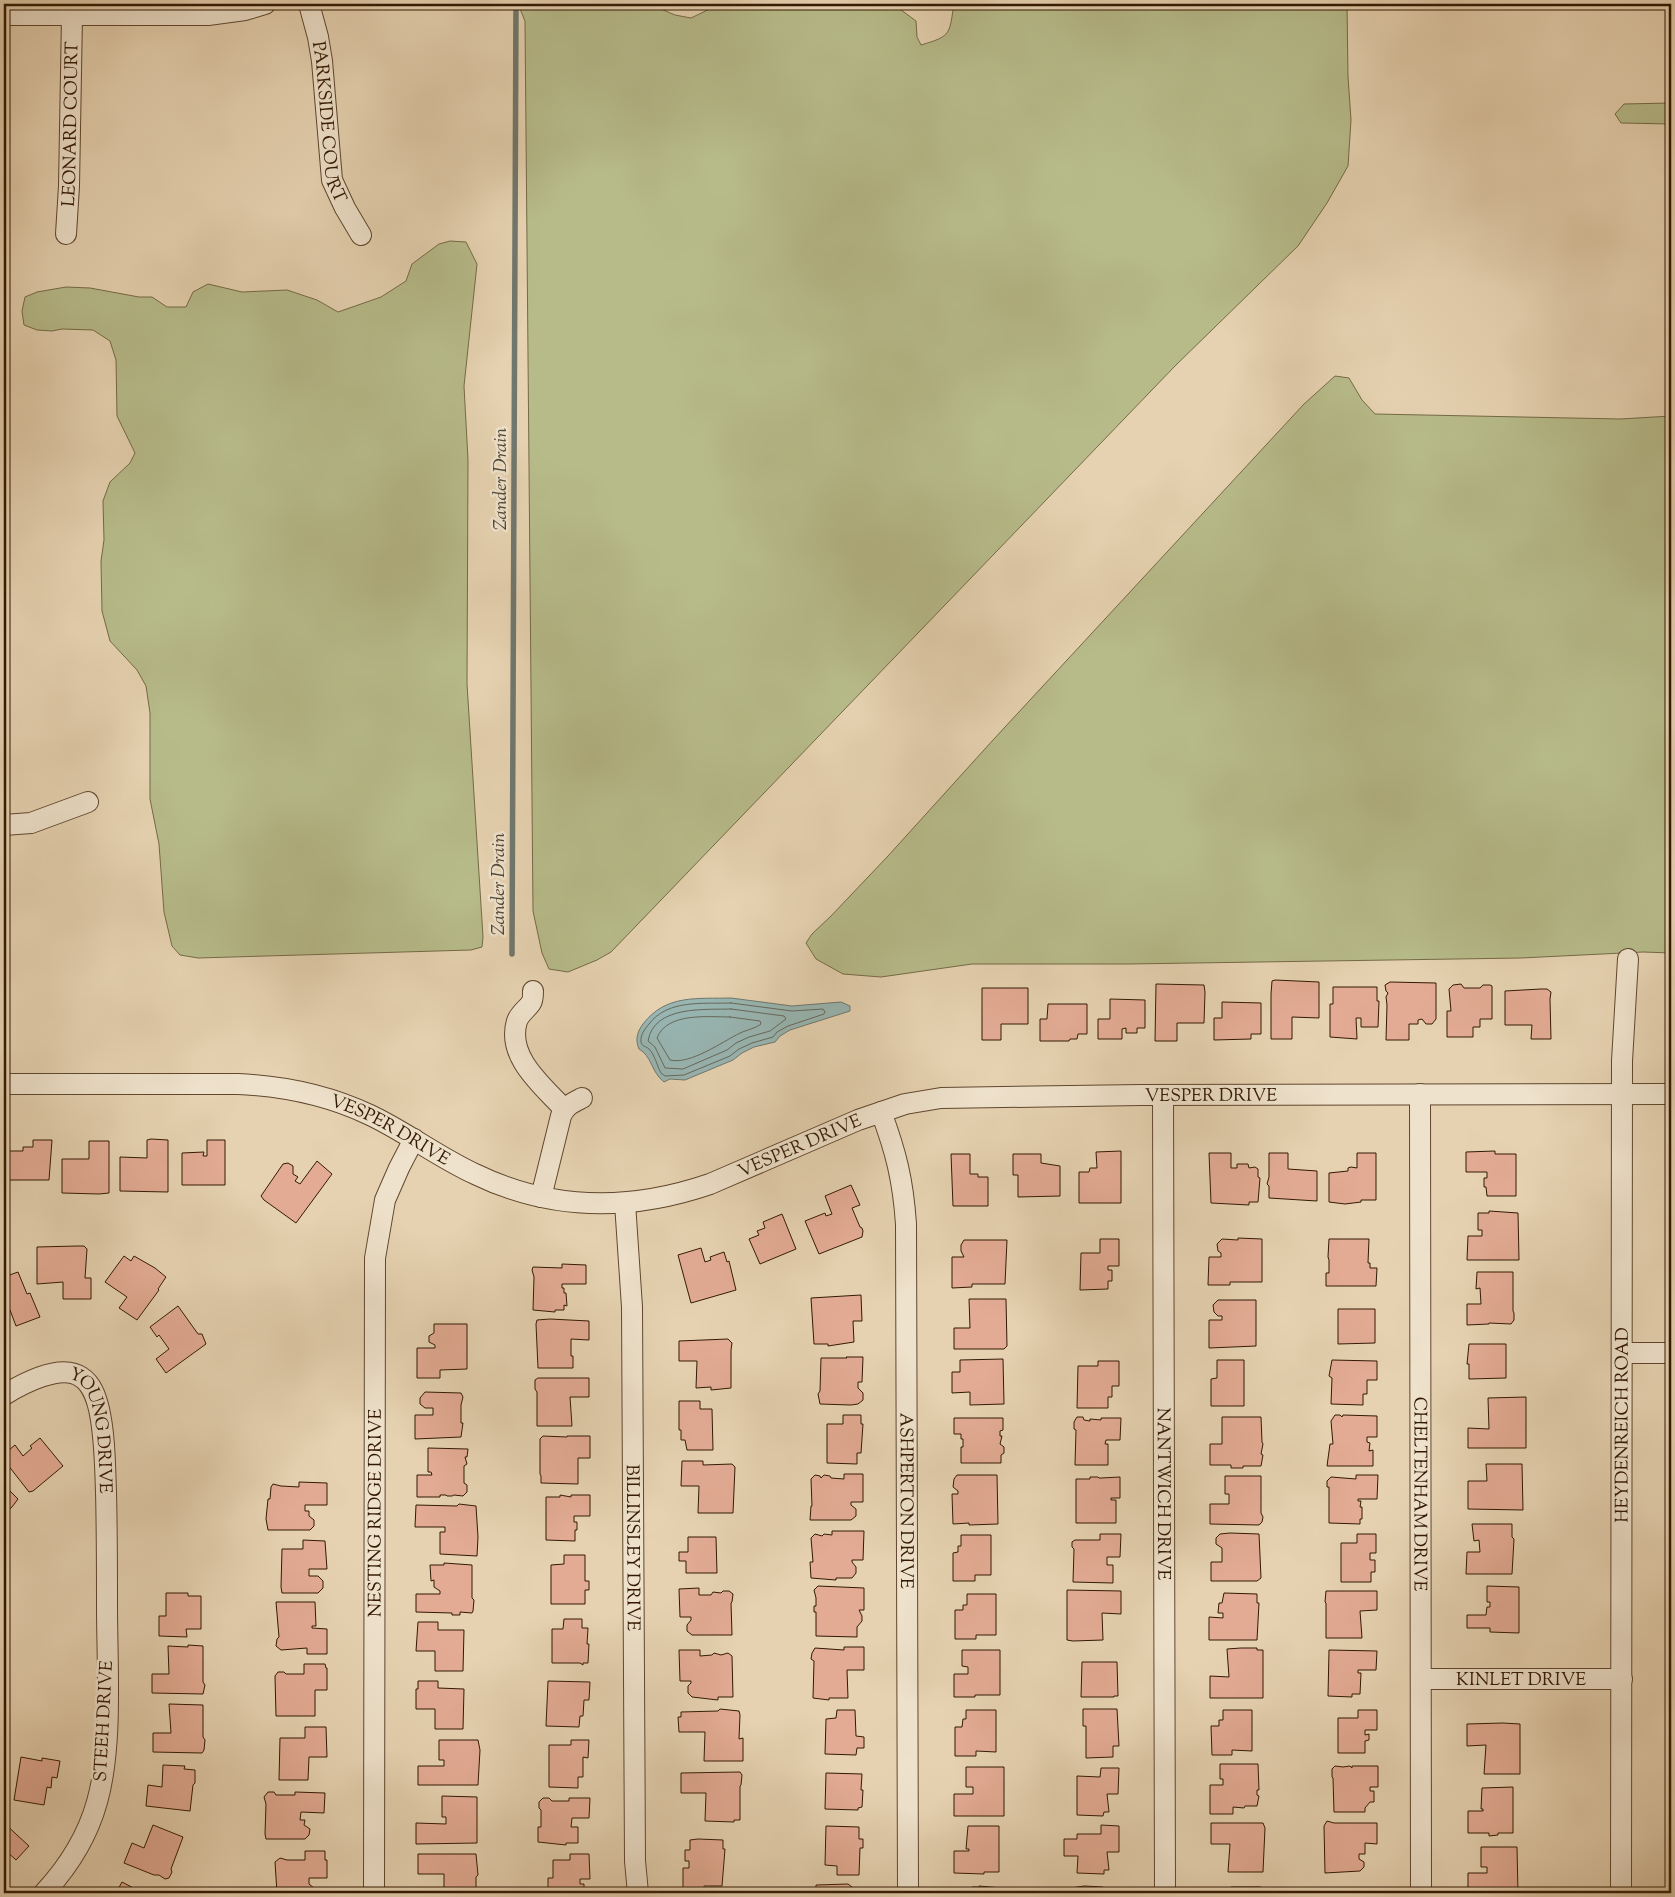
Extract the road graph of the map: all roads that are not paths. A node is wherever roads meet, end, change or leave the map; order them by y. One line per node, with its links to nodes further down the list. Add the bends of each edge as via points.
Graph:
1 (265, 4): 4 (street, via 208,15)
2 (309, 4): 6 (street, PARKSIDE COURT, via 322,61 332,180)
3 (4, 15): 4 (street)
4 (72, 16): 5 (street, LEONARD COURT)
5 (66, 234)
6 (362, 235)
7 (88, 802): 8 (street, via 31,823)
8 (4, 825)
9 (1628, 958): 13 (street, HEYDENREICH ROAD)
10 (533, 991): 17 (street, via 532,1002 517,1022 516,1041 524,1064)
11 (4, 1084): 19 (street, VESPER DRIVE, via 267,1085 347,1105)
12 (1420, 1094): 13 (street, VESPER DRIVE); 15 (street, VESPER DRIVE); 26 (street, CHELTENHAM DRIVE)
13 (1622, 1094): 14 (street, VESPER DRIVE); 22 (street, HEYDENREICH ROAD)
14 (1671, 1094)
15 (1163, 1095): 18 (street, VESPER DRIVE, via 958,1097 924,1100); 32 (street, NANTWICH DRIVE)
16 (582, 1098): 17 (street)
17 (564, 1109): 20 (street)
18 (881, 1112): 21 (street, VESPER DRIVE, via 836,1128 710,1184 665,1197); 31 (street, ASHPERTON DRIVE, via 902,1177 906,1224)
19 (414, 1139): 20 (street, VESPER DRIVE, via 475,1174); 29 (street, NESTING RIDGE DRIVE, via 385,1200 375,1258)
20 (541, 1197): 21 (street, VESPER DRIVE, via 582,1203)
21 (626, 1203): 30 (street, BILLINSLEY DRIVE, via 632,1307 635,1851)
22 (1623, 1353): 23 (street); 27 (street, HEYDENREICH ROAD)
23 (1671, 1353)
24 (4, 1395): 25 (street, YOUNG DRIVE, via 61,1371 80,1376 88,1383 103,1429)
25 (107, 1534): 28 (street, STEEH DRIVE, via 107,1719 103,1778 89,1828 80,1846)
26 (1421, 1679): 27 (street, KINLET DRIVE); 33 (street, CHELTENHAM DRIVE)
27 (1622, 1679): 34 (street, HEYDENREICH ROAD)
28 (44, 1893)
29 (374, 1893)
30 (638, 1893)
31 (908, 1893)
32 (1165, 1893)
33 (1422, 1893)
34 (1622, 1893)

